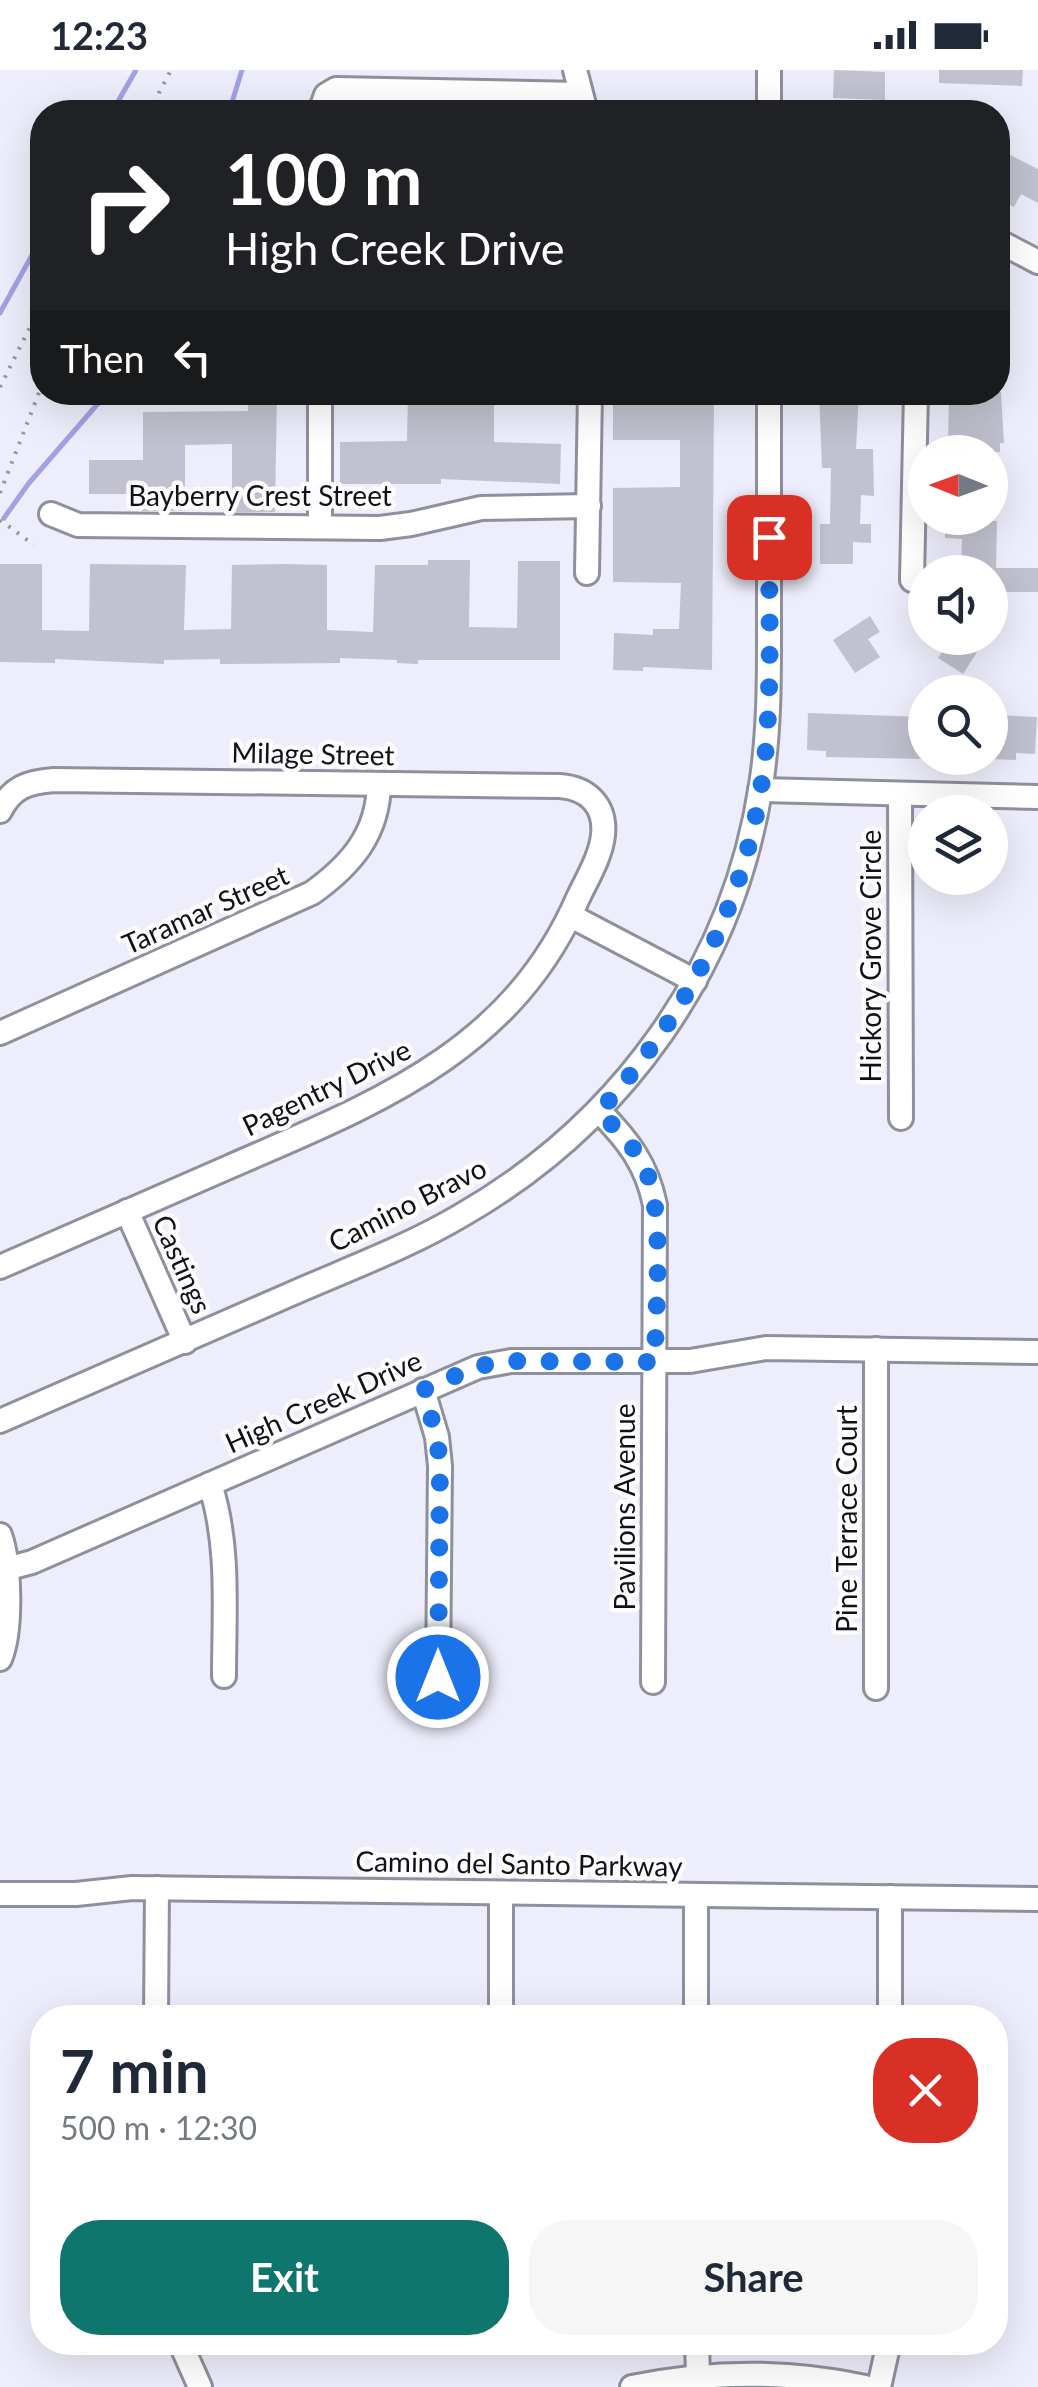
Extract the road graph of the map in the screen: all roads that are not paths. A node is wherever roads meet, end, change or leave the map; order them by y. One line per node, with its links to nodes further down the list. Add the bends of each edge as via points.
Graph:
1 (575, 70): 5 (street)
2 (769, 70): 6 (street)
3 (327, 100): 4 (street, via 336,90)
4 (526, 100)
5 (582, 100)
6 (769, 100)
7 (1010, 247): 8 (street)
8 (1038, 262)
9 (320, 405): 15 (street)
10 (590, 405): 13 (street)
11 (768, 405): 19 (street, Camino Bravo, via 769,682)
12 (916, 405): 16 (street)
13 (589, 506): 15 (street, Bayberry Crest Street, via 481,508 411,524); 17 (street)
14 (51, 514): 15 (street, Bayberry Crest Street, via 78,525)
15 (320, 528)
16 (913, 555)
17 (587, 573)
18 (379, 784): 22 (street, Milage Street, via 570,786); 23 (street, Milage Street, via 64,780 23,785); 26 (street, Taramar Street, via 363,844 312,893)
19 (760, 790): 20 (street); 25 (street, Camino Bravo, via 732,900)
20 (900, 794): 21 (street); 28 (street, Hickory Grove Circle)
21 (1038, 796)
22 (597, 803): 24 (street, Pagentry Drive, via 603,836)
23 (0, 811)
24 (571, 916): 25 (street); 29 (street, Pagentry Drive, via 516,995 430,1071 382,1100)
25 (696, 981): 27 (street, Camino Bravo)
26 (0, 1033)
27 (599, 1112): 31 (street, Camino Bravo, via 535,1168 459,1217); 34 (street, Pavilions Avenue, via 632,1146 652,1190)
28 (901, 1118)
29 (127, 1211): 30 (street, Pagentry Drive); 31 (street, Castings)
30 (0, 1268)
31 (185, 1342): 36 (street, Camino Bravo)
32 (876, 1349): 33 (street, High Creek Drive); 34 (street, High Creek Drive, via 766,1348); 44 (street, Pine Terrace Court)
33 (1038, 1352)
34 (655, 1362): 35 (street, High Creek Drive, via 511,1361 478,1366); 43 (street, Pavilions Avenue)
35 (423, 1390): 37 (street, High Creek Drive); 42 (street, via 440,1466)
36 (0, 1420)
37 (210, 1484): 39 (street, High Creek Drive); 41 (street, via 224,1547)
38 (0, 1535): 39 (street)
39 (6, 1569): 40 (street)
40 (0, 1659)
41 (224, 1676)
42 (438, 1677)
43 (653, 1682)
44 (876, 1688)
45 (157, 1888): 46 (street, Camino del Santo Parkway); 47 (street, Camino del Santo Parkway); 51 (street)
46 (501, 1893): 48 (street, Camino del Santo Parkway); 52 (street)
47 (0, 1894)
48 (696, 1896): 49 (street, Camino del Santo Parkway); 53 (street)
49 (890, 1898): 50 (street, Camino del Santo Parkway); 54 (street)
50 (1038, 1899)
51 (156, 2005)
52 (501, 2005)
53 (696, 2005)
54 (890, 2005)
55 (186, 2355): 59 (street)
56 (697, 2355): 58 (street)
57 (885, 2355): 62 (street)
58 (698, 2376): 60 (street); 61 (street, via 770,2374)
59 (200, 2387)
60 (632, 2387)
61 (865, 2387)
62 (879, 2387)

